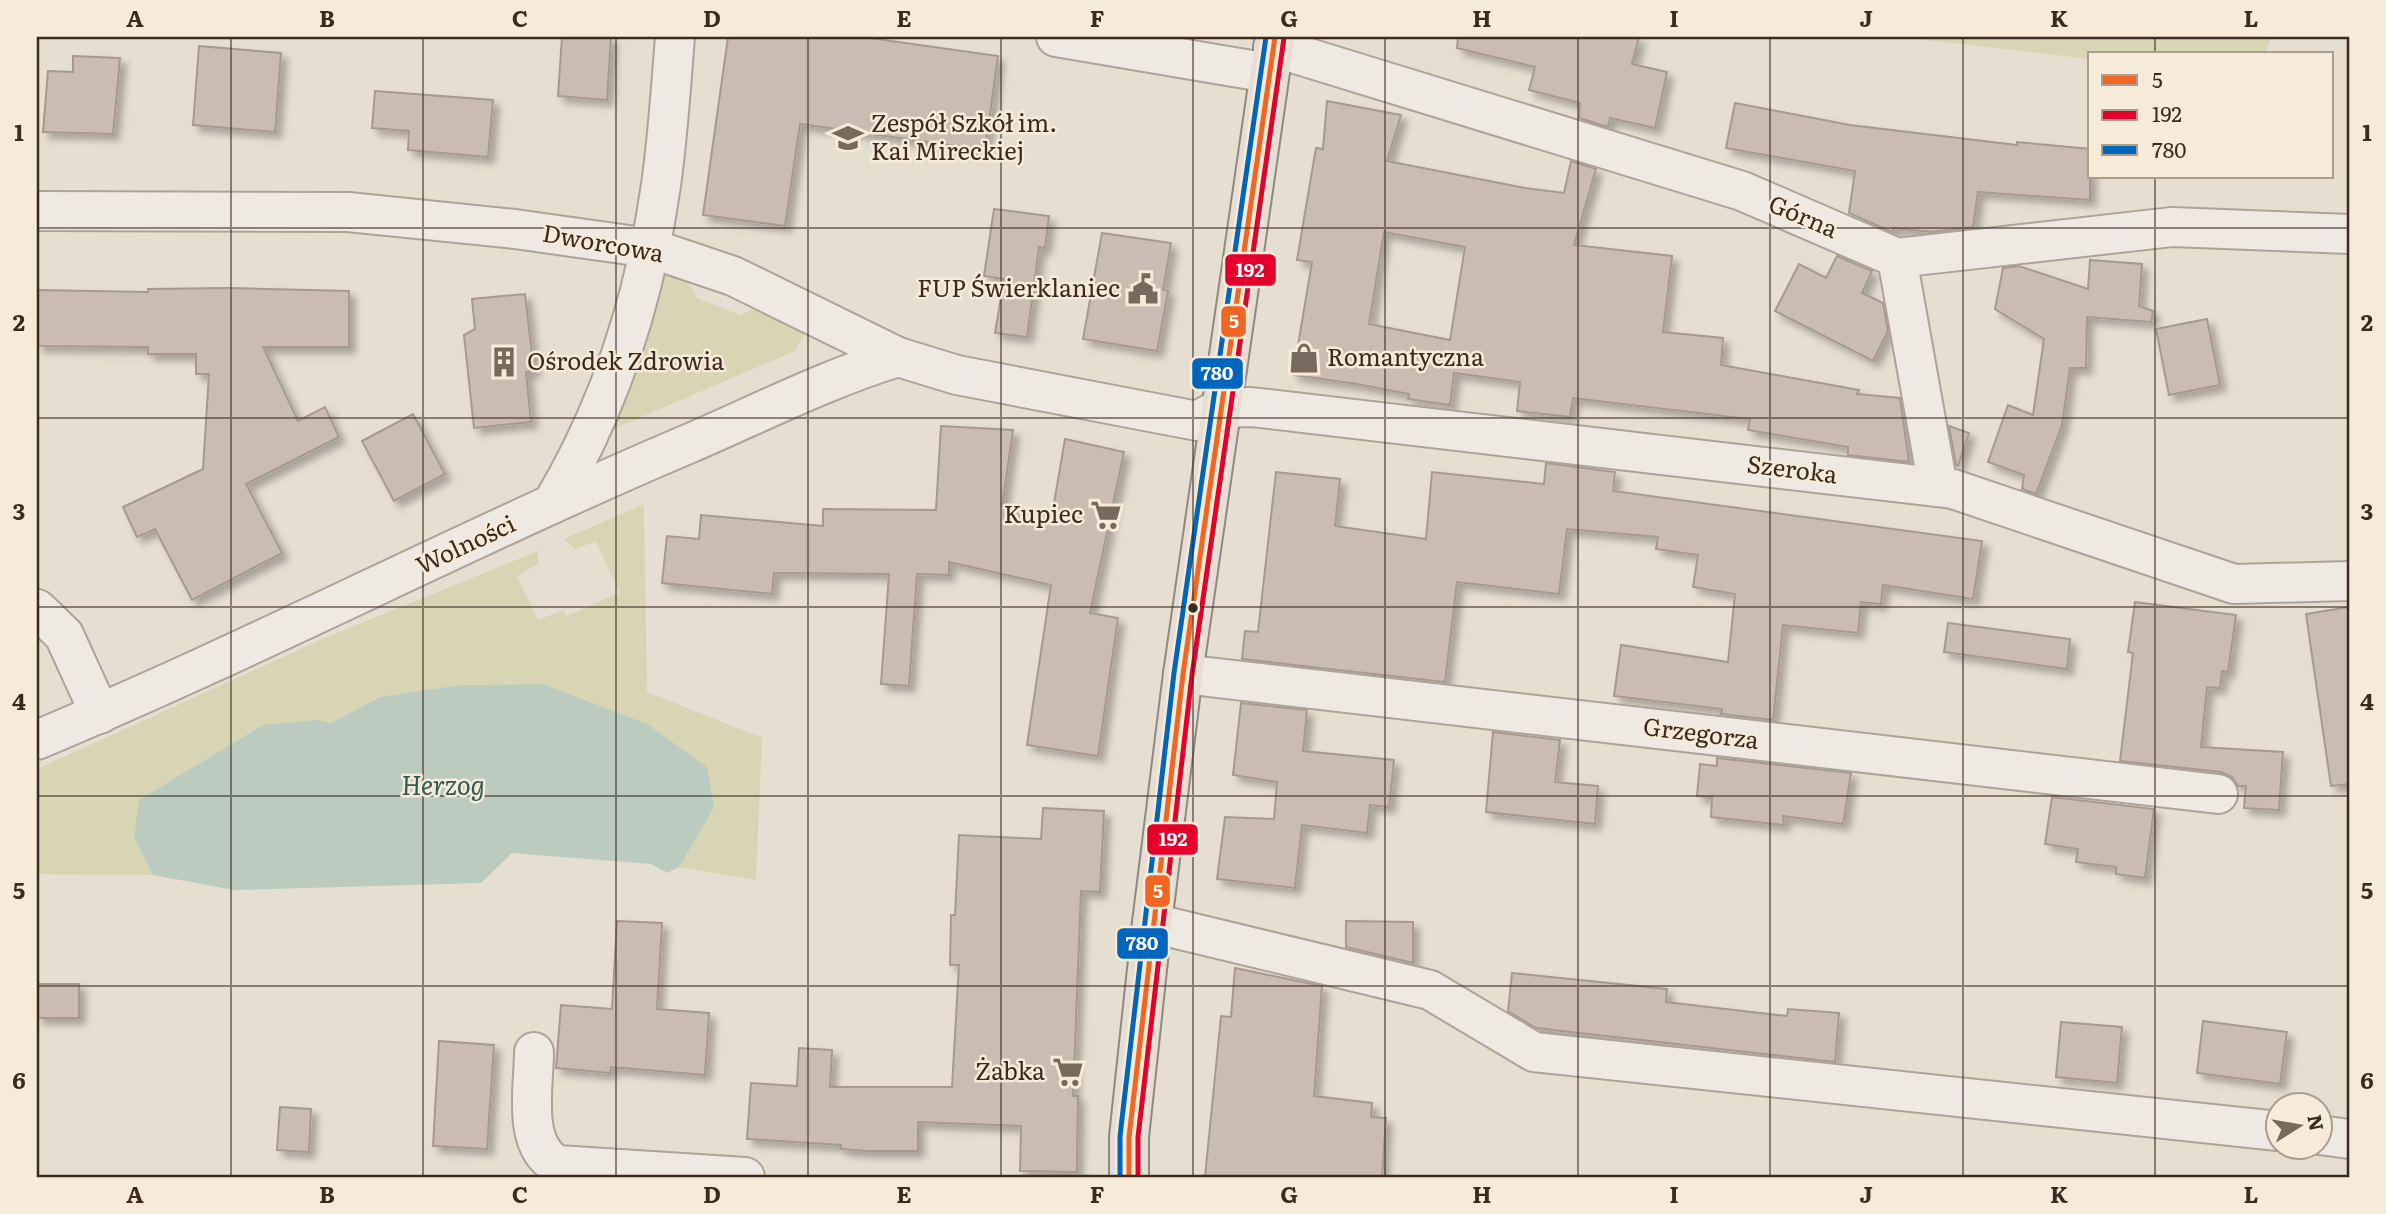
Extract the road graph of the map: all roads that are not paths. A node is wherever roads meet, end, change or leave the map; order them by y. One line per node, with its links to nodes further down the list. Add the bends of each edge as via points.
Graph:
1 (675, 37): 6 (street, via 662,184)
2 (1056, 37): 3 (street, Górna)
3 (1273, 52): 7 (street, Górna, via 1742,191); 9 (main road)
4 (37, 211): 6 (street, Dworcowa, via 348,212)
5 (2349, 233): 7 (street, Górna, via 2172,227)
6 (650, 248): 8 (street, Dworcowa, via 733,276); 11 (street, via 622,356 593,430)
7 (1897, 258): 10 (street)
8 (898, 357): 9 (street, Dworcowa, via 957,375 1197,421); 11 (street, Wolności, via 845,375)
9 (1221, 408): 10 (street, Szeroka, via 1251,407); 14 (main road)
10 (1938, 487): 12 (street, Szeroka, via 2234,584)
11 (552, 504): 15 (street, Wolności)
12 (2349, 581)
13 (37, 610): 15 (street, via 64,635)
14 (1183, 674): 17 (street, Grzegorza); 18 (main road)
15 (100, 714): 16 (street, Wolności)
16 (37, 740)
17 (2218, 794)
18 (1152, 923): 20 (street, via 1430,990 1534,1052); 22 (main road, via 1129,1137)
19 (534, 1052): 21 (street, via 534,1129 548,1160 558,1165)
20 (2264, 1130)
21 (745, 1177)
22 (1129, 1177)

